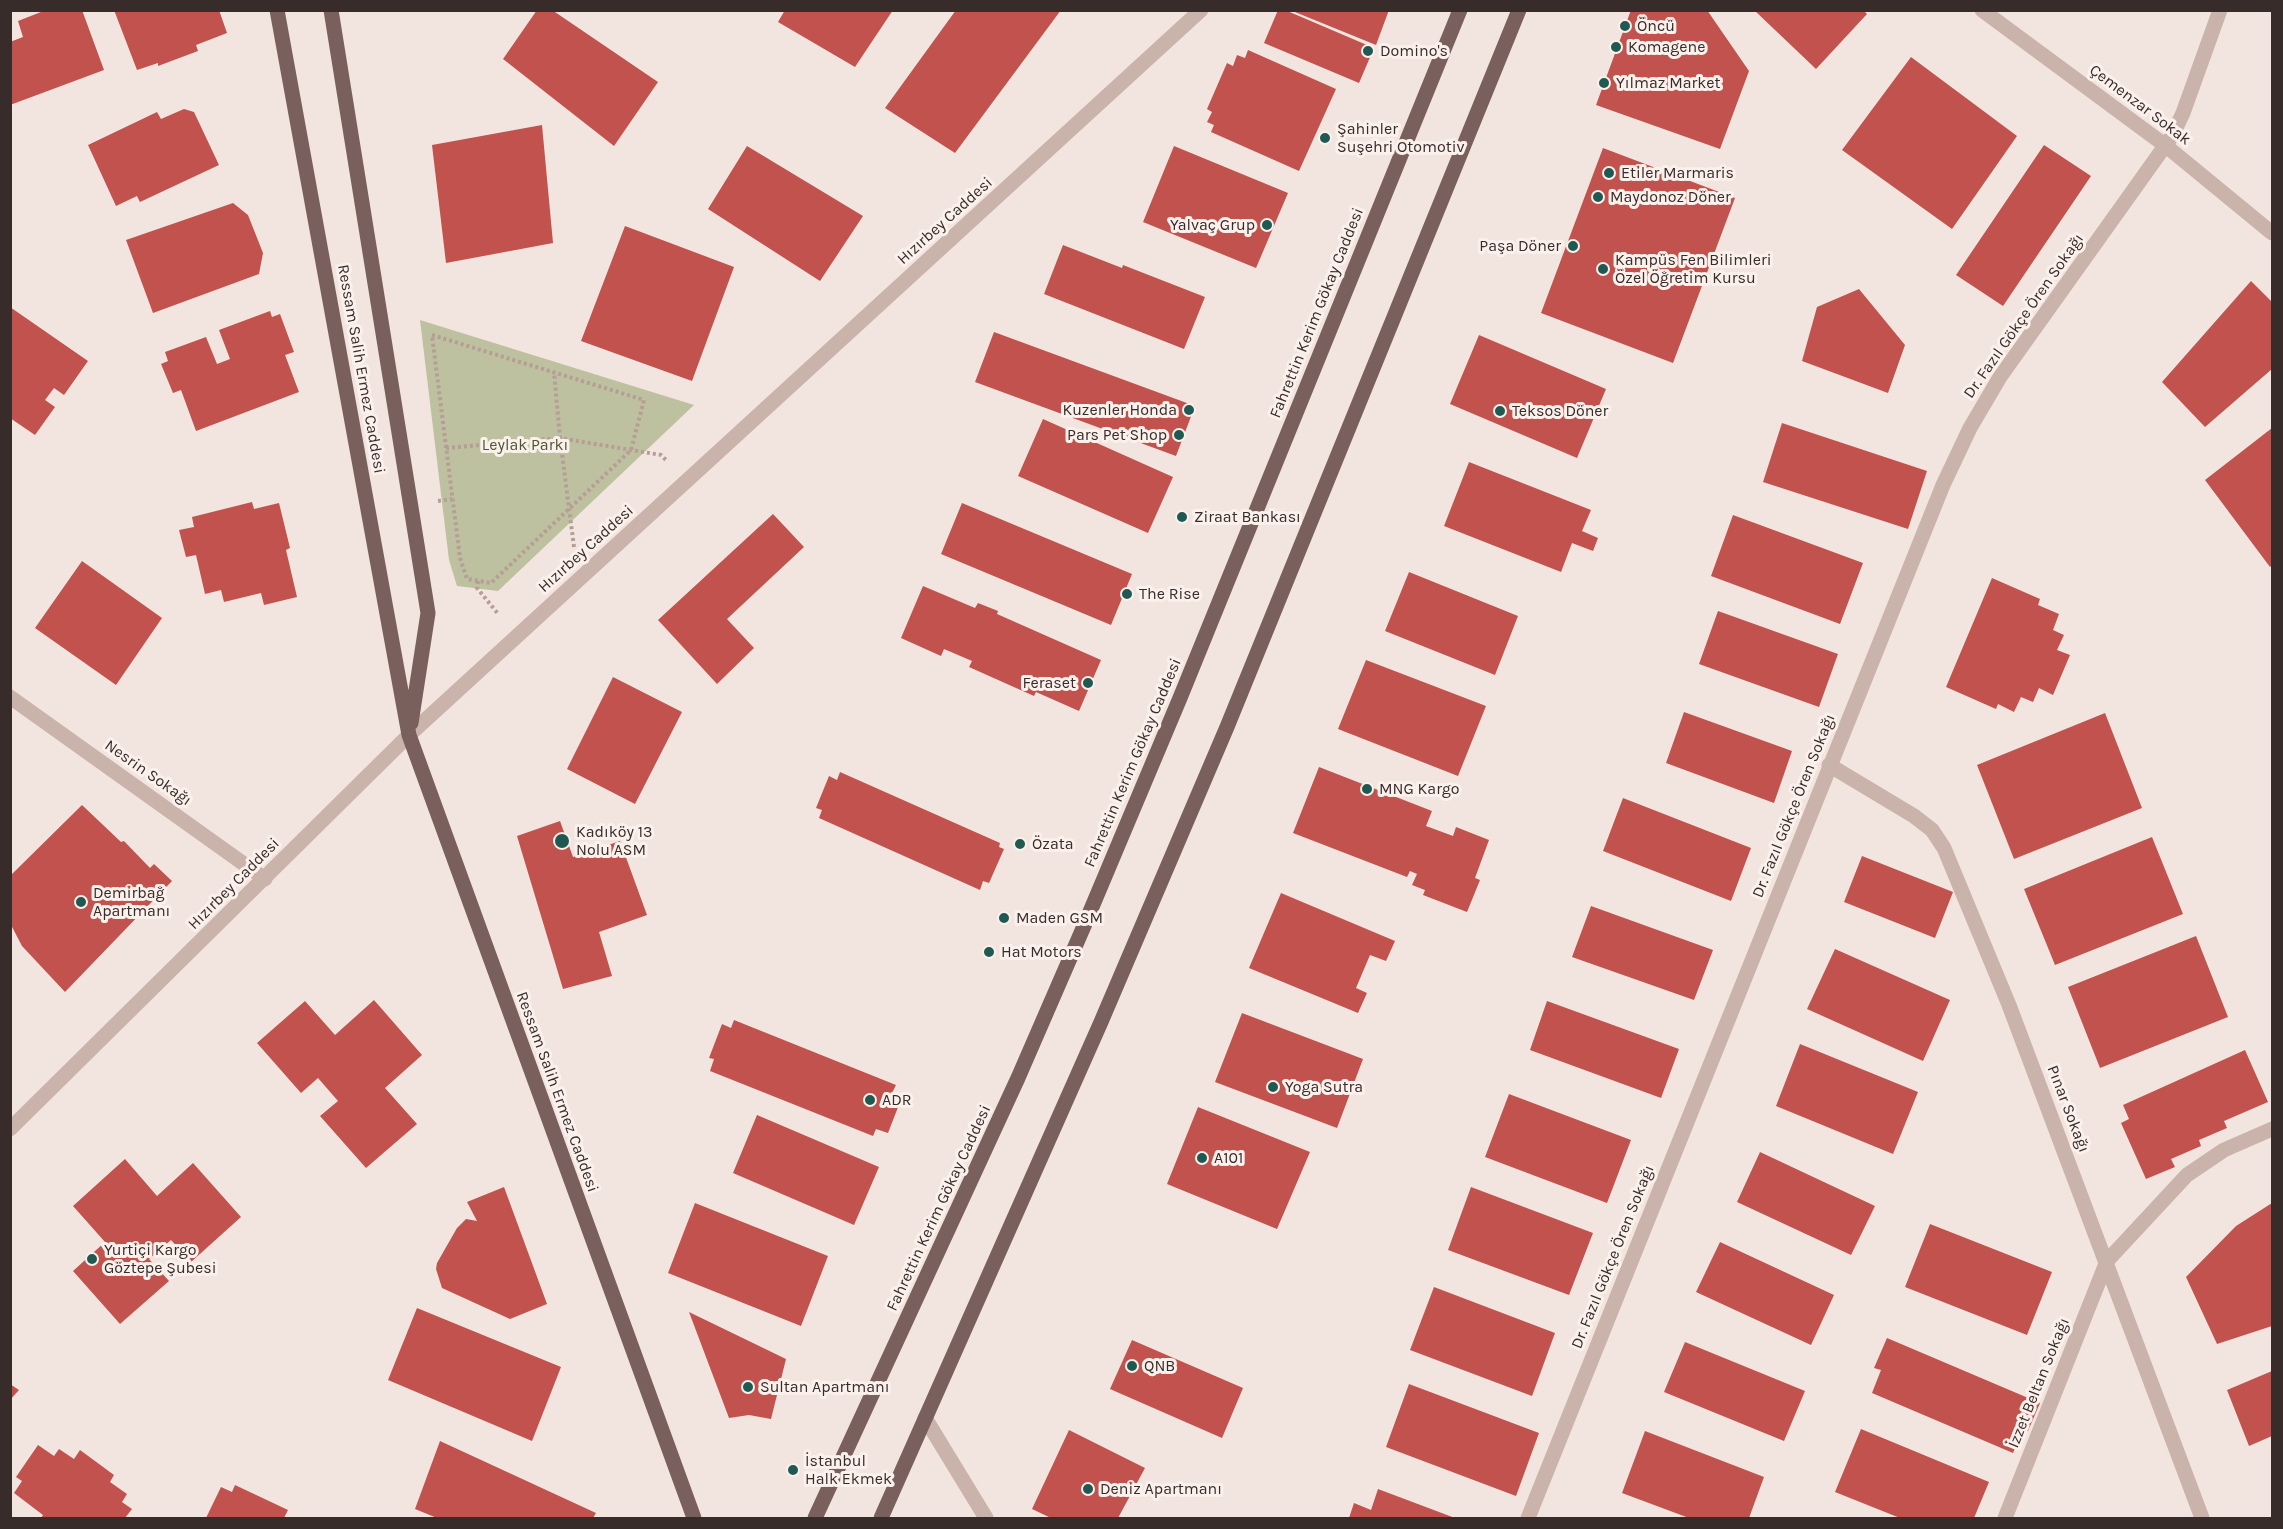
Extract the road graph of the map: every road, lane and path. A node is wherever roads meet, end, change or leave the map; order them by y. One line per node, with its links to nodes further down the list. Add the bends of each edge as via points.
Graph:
1 (277, 10): 20 (main road, Ressam Salih Ermez Caddesi)
2 (331, 10): 20 (main road, Ressam Salih Ermez Caddesi, via 428,613)
3 (1460, 10): 30 (main road, Fahrettin Kerim Gökay Caddesi, via 1084,926)
4 (1519, 10): 26 (main road, via 1231,718)
5 (1982, 10): 8 (street, Çemenzar Sokak)
6 (2220, 10): 8 (street, Dr. Fazıl Gökçe Ören Sokağı, via 2183,114)
7 (1199, 11): 14 (street, Hızırbey Caddesi)
8 (2166, 146): 9 (street, Çemenzar Sokak); 21 (street, Dr. Fazıl Gökçe Ören Sokağı, via 2000,377 1970,428 1943,485)
9 (2272, 233)
10 (554, 372): 11 (path); 12 (path, via 432,335); 13 (path, via 644,400)
11 (560, 438): 12 (path); 13 (path); 15 (path)
12 (446, 448): 17 (path, via 460,558 467,579)
13 (631, 450): 14 (path, via 661,455); 15 (path)
14 (686, 482): 20 (street, Hızırbey Caddesi)
15 (569, 509): 16 (path); 17 (path, via 491,583)
16 (572, 531)
17 (478, 581): 18 (path)
18 (479, 591)
19 (10, 697): 22 (street, Nesrin Sokağı)
20 (409, 735): 22 (street, Hızırbey Caddesi); 27 (main road, Ressam Salih Ermez Caddesi)
21 (1830, 765): 25 (street, Pınar Sokağı, via 1914,816 1932,830 1944,848); 33 (street, Dr. Fazıl Gökçe Ören Sokağı)
22 (265, 879): 23 (street, Hızırbey Caddesi)
23 (10, 1129)
24 (2272, 1129): 25 (street, via 2224,1150 2195,1169)
25 (2107, 1261): 34 (street, İzzet Beltan Sokağı); 35 (street, Pınar Sokağı)
26 (925, 1418): 31 (main road); 32 (street)
27 (672, 1462): 28 (main road); 29 (main road)
28 (694, 1518)
29 (704, 1518)
30 (815, 1518)
31 (881, 1518)
32 (986, 1518)
33 (1528, 1518)
34 (2005, 1518)
35 (2202, 1518)

